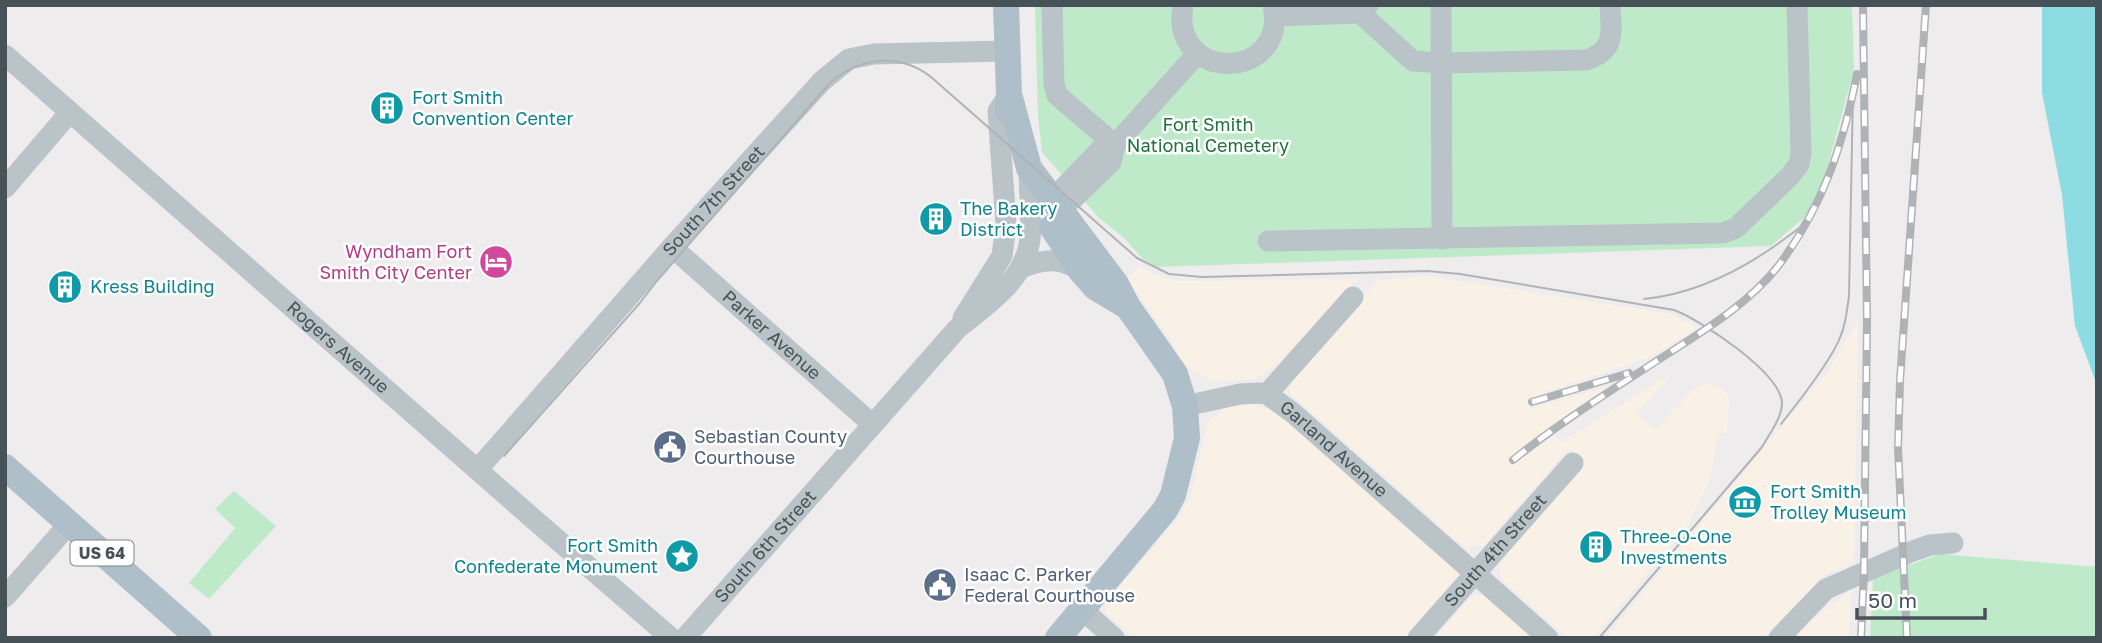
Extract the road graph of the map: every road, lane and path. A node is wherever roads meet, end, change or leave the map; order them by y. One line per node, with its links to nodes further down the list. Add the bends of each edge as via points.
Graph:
1 (1006, 5): 9 (main road, South 6th Street)
2 (1052, 5): 15 (street, via 1057,95)
3 (1183, 5): 10 (street, via 1182,30)
4 (1441, 5): 12 (street)
5 (1610, 5): 12 (street, via 1611,40 1596,57)
6 (1797, 5): 18 (street, via 1799,164 1736,228 1723,233)
7 (1364, 9): 8 (street); 12 (street, via 1413,61)
8 (1274, 10): 10 (street, via 1274,30 1268,43 1249,60 1222,65)
9 (1008, 51): 13 (main road, South 6th Street); 20 (street, South 7th Street, via 874,54 849,59 822,81)
10 (1197, 54): 15 (street)
11 (5, 55): 14 (street, Rogers Avenue)
12 (1442, 63): 18 (street)
13 (1009, 94): 17 (main road, via 1007,115 1014,150); 25 (street, South 6th Street, via 998,111 1005,243 1002,256)
14 (71, 112): 16 (street); 31 (street, Rogers Avenue)
15 (1115, 145): 17 (street, via 1111,162)
16 (5, 188)
17 (1044, 200): 21 (street, South 6th Street); 21 (street, via 1046,237); 22 (main road); 24 (main road, via 1116,284)
18 (1442, 239): 19 (street)
19 (1268, 241)
20 (672, 247): 28 (street, Parker Avenue); 31 (street, South 7th Street)
21 (1021, 268): 22 (street, via 1057,260); 25 (street, South 6th Street, via 996,297)
22 (1081, 271): 24 (main road, via 1095,287)
23 (1353, 297): 26 (street)
24 (1128, 307): 27 (main road, via 1175,374)
25 (957, 329): 28 (street, South 6th Street)
26 (1267, 394): 27 (street, Garland Avenue, via 1240,394); 34 (street, Garland Avenue)
27 (1185, 406): 36 (main road, via 1187,438 1165,510)
28 (872, 424): 39 (street, South 6th Street)
29 (1573, 463): 34 (street, South 4th Street)
30 (5, 467): 32 (main road, US 64)
31 (478, 469): 38 (street, Rogers Avenue)
32 (69, 524): 35 (street); 37 (main road, US 64)
33 (1953, 543): 44 (street, via 1913,551 1826,589)
34 (1476, 573): 42 (street, South 4th Street); 43 (street, Garland Avenue)
35 (5, 597)
36 (1083, 610): 40 (main road); 41 (street)
37 (199, 638)
38 (671, 638)
39 (685, 638)
40 (1058, 638)
41 (1114, 638)
42 (1418, 638)
43 (1548, 638)
44 (1779, 638)

